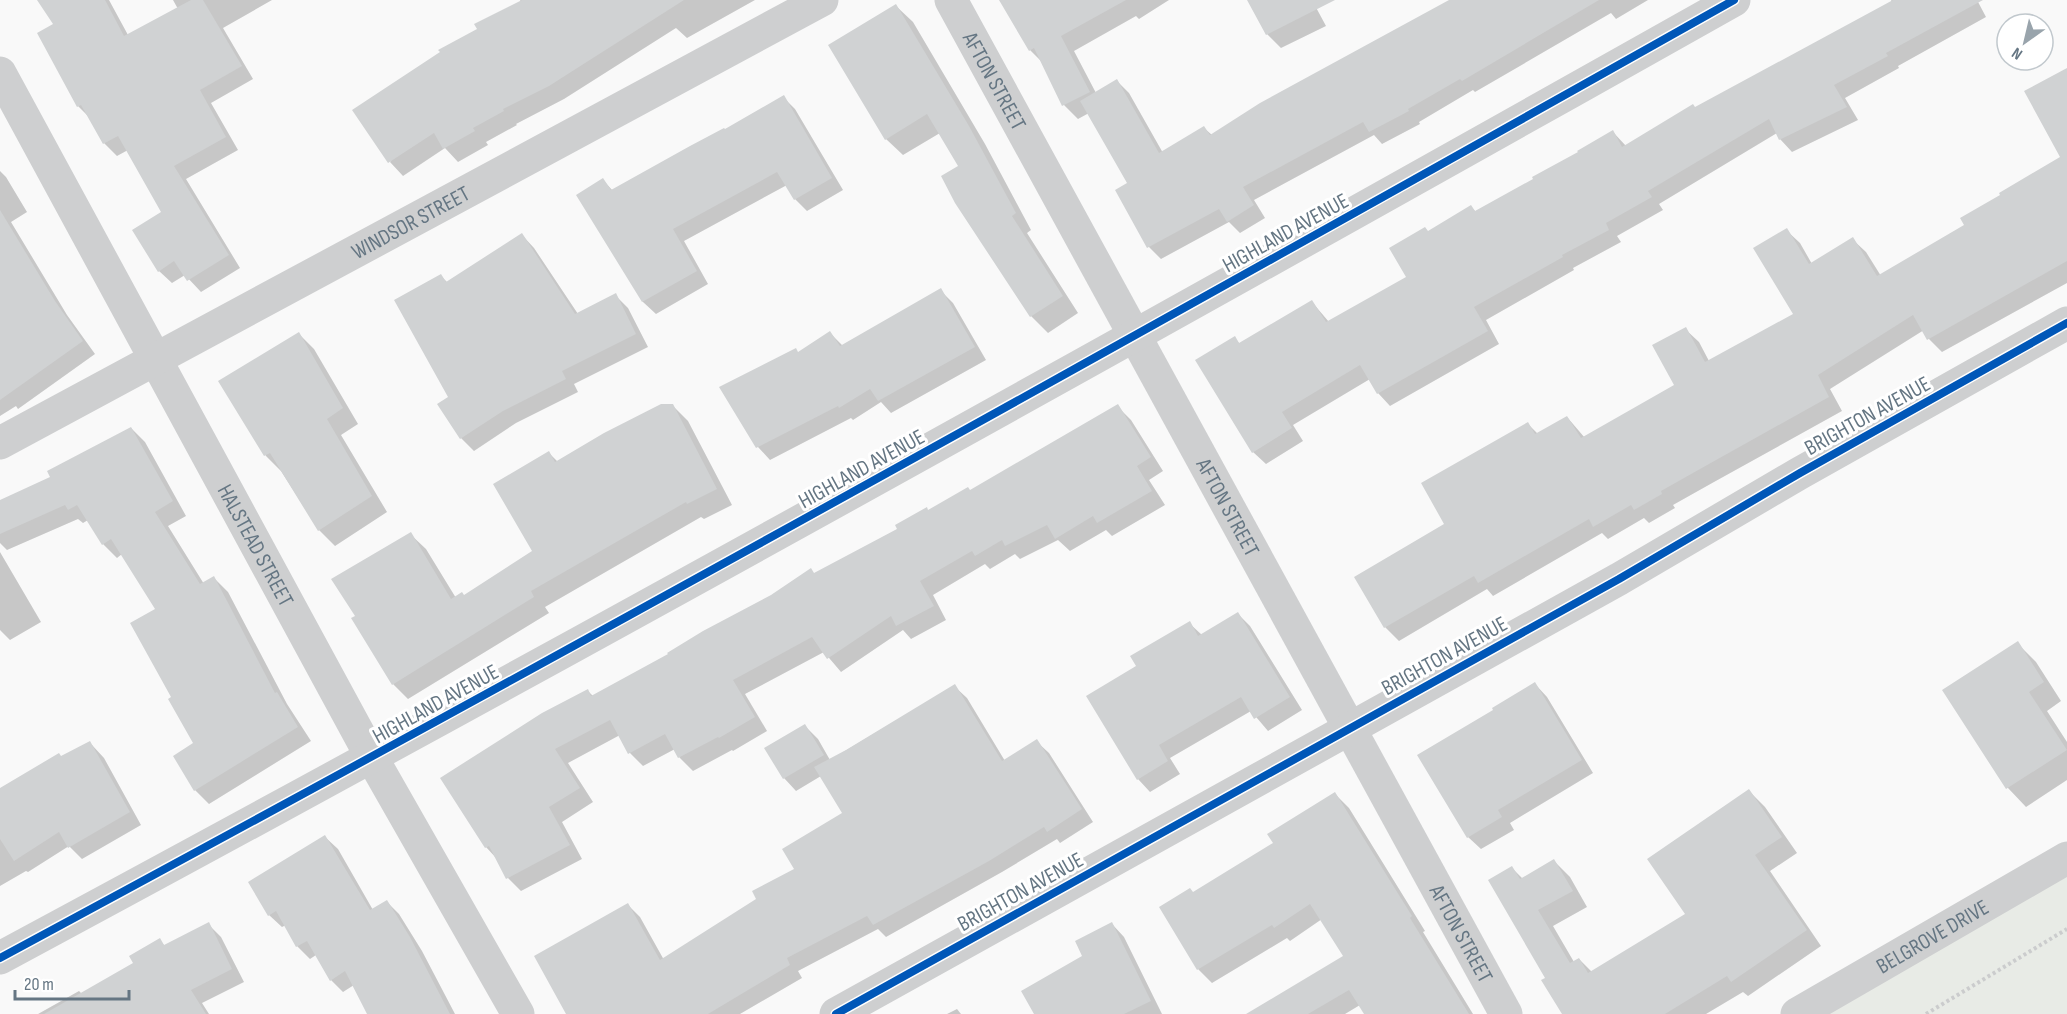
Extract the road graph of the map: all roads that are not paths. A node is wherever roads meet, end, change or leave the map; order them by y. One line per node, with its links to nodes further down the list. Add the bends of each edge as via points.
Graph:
1 (822, 0): 7 (street, WINDSOR STREET)
2 (951, 0): 6 (street, AFTON STREET)
3 (1734, 0): 6 (street, HIGHLAND AVENUE)
4 (0, 73): 7 (street, HALSTEAD STREET)
5 (2067, 323): 9 (street, BRIGHTON AVENUE)
6 (1134, 338): 9 (street, AFTON STREET); 10 (street, HIGHLAND AVENUE)
7 (155, 358): 8 (street, WINDSOR STREET); 10 (street, HALSTEAD STREET)
8 (0, 443)
9 (1349, 728): 14 (street, BRIGHTON AVENUE); 15 (street, AFTON STREET)
10 (372, 758): 12 (street, HIGHLAND AVENUE); 13 (street, HALSTEAD STREET)
11 (2067, 858): 16 (street, BELGROVE DRIVE)
12 (0, 958)
13 (518, 1014)
14 (836, 1014)
15 (1506, 1014)
16 (1797, 1014)

